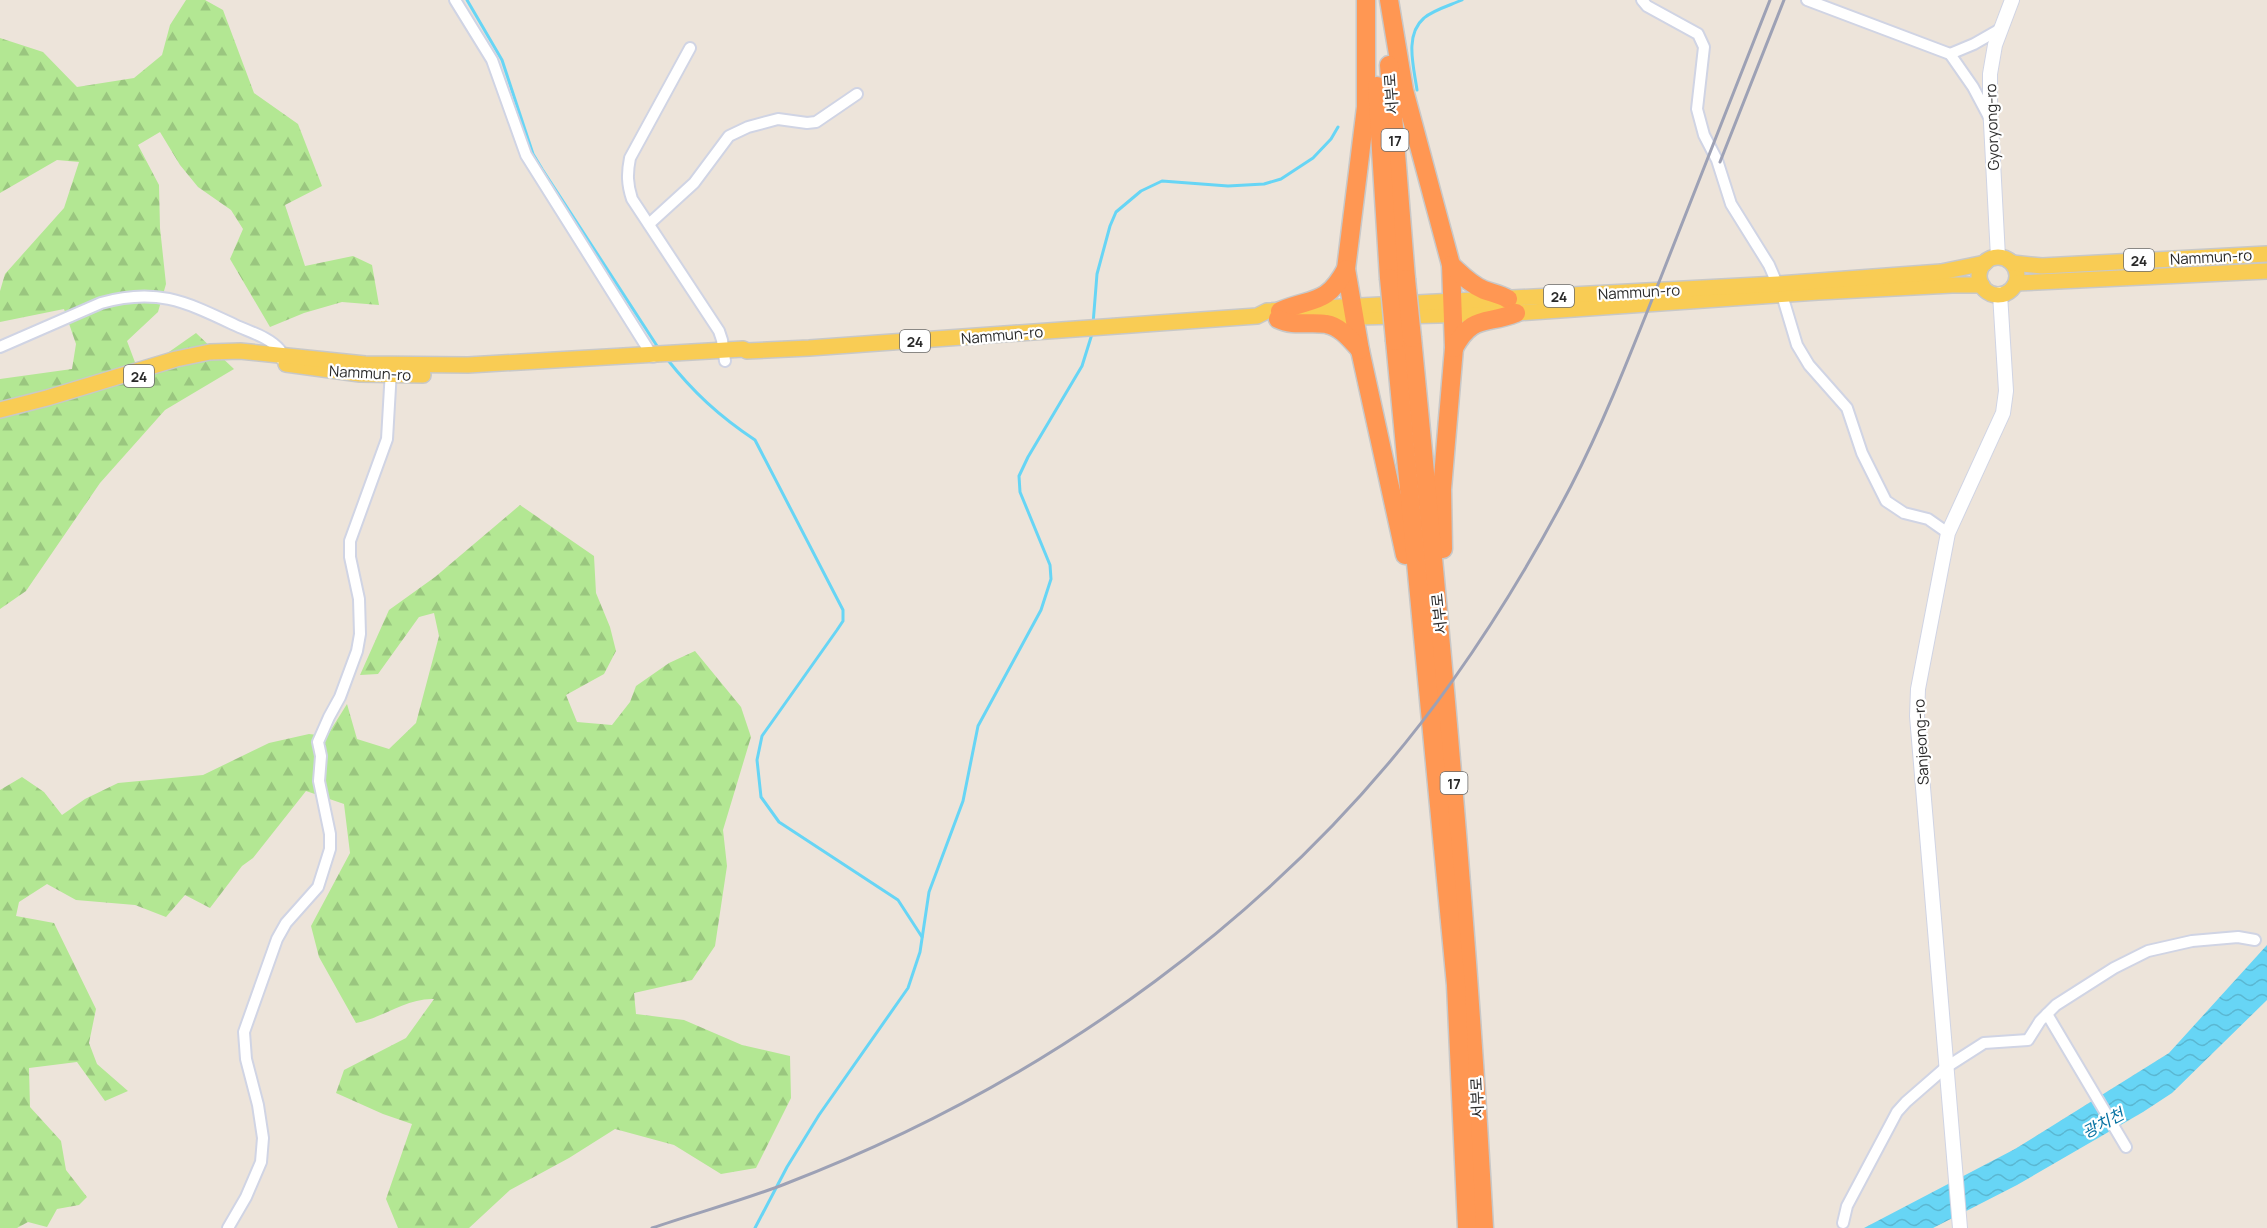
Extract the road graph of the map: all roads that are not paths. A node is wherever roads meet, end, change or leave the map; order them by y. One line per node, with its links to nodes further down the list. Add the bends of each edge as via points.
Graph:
1 (455, 0): 33 (street, via 492,60 526,155)
2 (1368, 0): 16 (highway, via 1366,107); 19 (highway, 서부로 / 17)
3 (1387, 0): 15 (highway, via 1404,90); 19 (highway, 서부로 / 17)
4 (1642, 0): 22 (street, via 1698,34 1704,57 1697,109 1704,135 1731,204)
5 (1807, 0): 9 (street)
6 (2012, 0): 7 (street, Gyoryong-ro)
7 (2002, 28): 9 (street); 11 (street, Gyoryong-ro, via 1990,74)
8 (690, 48): 12 (street, via 630,158 628,188)
9 (1950, 54): 11 (street)
10 (857, 94): 12 (street, via 816,122 778,119 729,136 694,183)
11 (1991, 122): 14 (street, Gyoryong-ro)
12 (649, 224): 32 (street, via 719,331)
13 (2267, 254): 17 (main road, Nammun-ro / 24)
14 (1998, 261): 17 (main road, Nammun-ro / 24); 20 (main road, via 2017,274); 21 (main road, via 1979,273); 22 (main road, Nammun-ro / 24, via 1941,272)
15 (1452, 265): 24 (highway, via 1469,281 1499,293); 25 (highway)
16 (1346, 269): 26 (highway); 27 (highway, via 1338,285 1326,296)
17 (2120, 269): 18 (main road, Nammun-ro / 24); 20 (main road, Nammun-ro / 24)
18 (2267, 271)
19 (1398, 278): 28 (highway, 서부로 / 17, bridge)
20 (2016, 283): 23 (main road, via 2010,291)
21 (1982, 285): 22 (main road, Nammun-ro / 24); 23 (main road, Nammun-ro / 24, via 1991,294)
22 (1780, 290): 24 (main road, Nammun-ro / 24); 38 (street, via 1797,345 1809,365 1847,408 1862,453 1886,501 1904,513 1928,519)
23 (2000, 294): 38 (street, Sanjeong-ro, via 2006,390 2002,413)
24 (1512, 306): 25 (main road, Nammun-ro / 24); 30 (highway, via 1501,319 1482,320 1470,326)
25 (1453, 307): 26 (main road, Nammun-ro / 24); 30 (highway)
26 (1355, 311): 27 (main road, Nammun-ro / 24); 31 (highway)
27 (1279, 315): 31 (highway, via 1288,324 1327,324); 32 (main road, Nammun-ro / 24, via 1267,311 1257,316 943,339 743,349)
28 (1404, 339): 39 (highway, 서부로 / 17); 40 (highway, 서부로 / 17)
29 (0, 347): 34 (street, via 101,303 148,296 195,305 265,338 275,344)
30 (1454, 348): 39 (highway, via 1442,489)
31 (1360, 350): 40 (highway, via 1402,539)
32 (724, 355): 33 (main road, Nammun-ro / 24)
33 (662, 356): 35 (main road, Nammun-ro / 24, via 471,374)
34 (281, 359): 35 (main road, Nammun-ro / 24, via 330,372); 36 (main road, Nammun-ro / 24, via 227,351 188,356); 37 (main road, Nammun-ro / 24, via 183,364)
35 (391, 370): 46 (street, via 387,439 350,541 359,599 357,651 318,742 319,781 330,849 318,887 277,939 244,1032 263,1138 261,1162)
36 (0, 410)
37 (0, 417)
38 (1948, 533): 43 (street, Sanjeong-ro, via 1918,689 1917,716)
39 (1445, 674): 48 (highway, 서부로 / 17, via 1474,1040)
40 (1426, 677): 47 (highway, 서부로 / 17, via 1456,985)
41 (2255, 940): 42 (street, via 2238,937 2192,941 2148,951 2114,968)
42 (2047, 1014): 43 (street, via 2028,1040 1984,1043); 44 (street)
43 (1945, 1068): 45 (street, via 1897,1112 1847,1206); 49 (street, Sanjeong-ro)
44 (2124, 1143)
45 (1843, 1223)
46 (228, 1228)
47 (1467, 1228)
48 (1484, 1228)
49 (1960, 1228)

